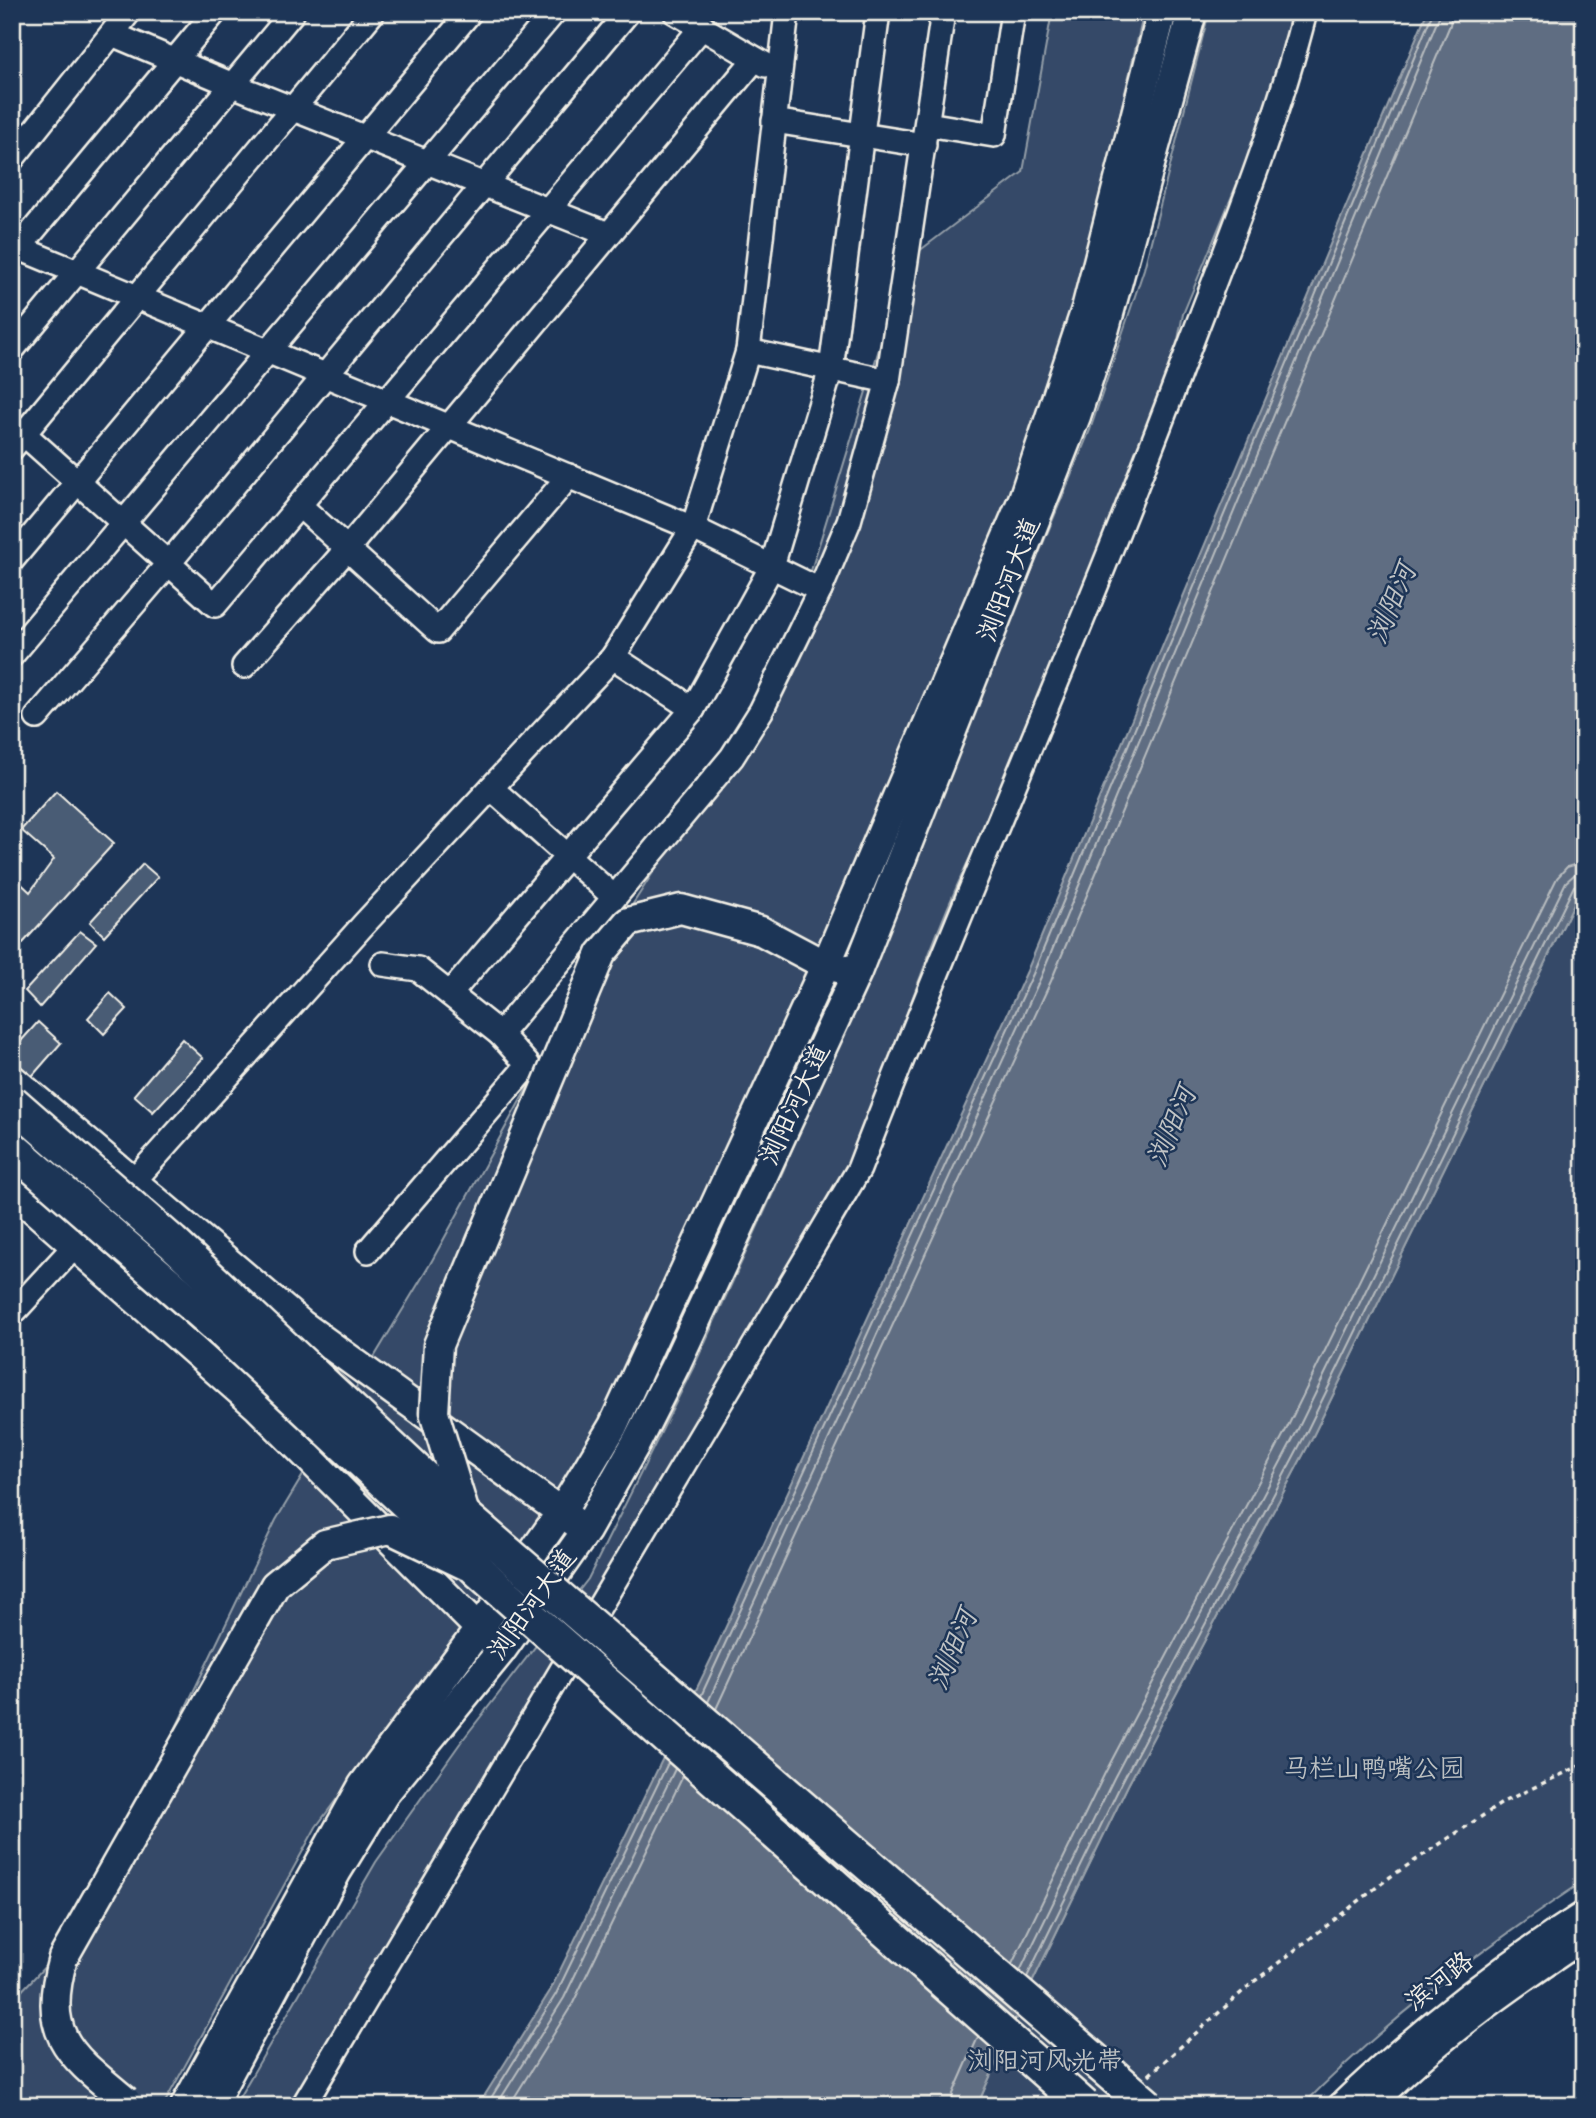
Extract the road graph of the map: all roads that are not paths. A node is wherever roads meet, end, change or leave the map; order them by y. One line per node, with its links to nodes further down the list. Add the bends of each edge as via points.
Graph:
1 (130, 12): 17 (street)
2 (215, 12): 19 (street)
3 (293, 12): 21 (street)
4 (373, 12): 22 (street)
5 (470, 12): 26 (street)
6 (554, 12): 28 (street)
7 (628, 12): 29 (street)
8 (676, 12): 16 (street)
9 (787, 12): 20 (street)
10 (878, 12): 24 (street)
11 (943, 12): 25 (street)
12 (1013, 12): 25 (street, via 994,135)
13 (1162, 12): 64 (main road, 浏阳河大道, via 1086,309 1023,499)
14 (1192, 12): 65 (main road, 浏阳河大道, via 1105,328 1076,416)
15 (1305, 12): 88 (street, via 1286,87 1136,489 923,1002 859,1169)
16 (703, 26): 18 (street); 30 (street)
17 (112, 34): 19 (street); 27 (street)
18 (755, 58): 20 (street); 31 (street)
19 (174, 60): 21 (street); 32 (street)
20 (780, 73): 23 (street)
21 (233, 85): 22 (street); 33 (street)
22 (294, 108): 26 (street); 34 (street)
23 (774, 121): 24 (street); 38 (street)
24 (861, 135): 25 (street); 39 (street)
25 (925, 135): 41 (street)
26 (366, 136): 28 (street); 35 (street)
27 (12, 159)
28 (428, 161): 29 (street); 37 (street)
29 (485, 184): 30 (street); 40 (street)
30 (546, 209): 31 (street); 42 (street)
31 (608, 234): 43 (street)
32 (14, 250): 33 (street)
33 (77, 271): 34 (street); 36 (street)
34 (138, 296): 35 (street); 44 (street)
35 (210, 327): 37 (street); 46 (street)
36 (12, 351)
37 (267, 351): 40 (street); 48 (street)
38 (748, 351): 39 (street); 49 (street)
39 (831, 369): 41 (street); 53 (street)
40 (326, 375): 42 (street); 52 (street)
41 (888, 381): 54 (street, via 849,522)
42 (387, 401): 43 (street); 47 (street)
43 (450, 425): 45 (street); 50 (street)
44 (18, 441): 46 (street)
45 (569, 476): 49 (street); 50 (street, via 438,631)
46 (79, 483): 48 (street); 51 (street)
47 (299, 505): 50 (street); 52 (street, via 215,604)
48 (125, 524): 52 (street); 55 (street)
49 (693, 527): 53 (street); 56 (street)
50 (347, 549): 57 (street)
51 (12, 560)
52 (169, 564): 59 (street)
53 (772, 566): 54 (street); 58 (street)
54 (820, 590): 62 (street, via 761,711 732,757)
55 (12, 655)
56 (613, 657): 58 (street); 60 (street)
57 (244, 666)
58 (693, 709): 61 (street)
59 (37, 717)
60 (491, 788): 61 (street); 71 (street)
61 (568, 855): 62 (street); 66 (street)
62 (614, 897): 67 (street)
63 (383, 964): 66 (street, via 418,969)
64 (825, 965): 65 (main road); 76 (main road, 浏阳河大道, via 613,1426); 77 (main road, bridge, via 761,931 681,909 628,922 601,954 438,1345 434,1413)
65 (857, 972): 78 (main road, 浏阳河大道, via 676,1364)
66 (450, 994): 67 (street)
67 (499, 1034): 74 (street, via 528,1065)
68 (12, 1079): 71 (main road)
69 (12, 1102): 77 (highway, bridge, via 172,1242)
70 (12, 1148): 79 (highway, bridge, via 219,1328)
71 (133, 1182): 73 (street); 76 (main road, via 300,1324)
72 (12, 1190): 73 (main road)
73 (76, 1246): 75 (street); 80 (main road, via 258,1408)
74 (368, 1251)
75 (12, 1314)
76 (562, 1511): 78 (main road); 80 (main road, 浏阳河大道)
77 (466, 1517): 84 (highway, bridge)
78 (586, 1531): 81 (main road, 浏阳河大道)
79 (481, 1573): 85 (main road, bridge, via 390,1529 325,1544 275,1585 63,1958 55,1985 55,2016 62,2038 82,2065); 89 (highway, bridge)
80 (480, 1628): 81 (main road); 86 (main road, 浏阳河大道, via 363,1785)
81 (501, 1651): 87 (main road, 浏阳河大道, via 385,1793 337,1871)
82 (1584, 1913): 90 (street, 滨河路, via 1437,2019)
83 (1584, 1939): 91 (street, 滨河路, via 1436,2047)
84 (1147, 2092)
85 (130, 2103)
86 (185, 2106)
87 (211, 2106)
88 (303, 2106)
89 (1084, 2106)
90 (1339, 2106)
91 (1372, 2106)

